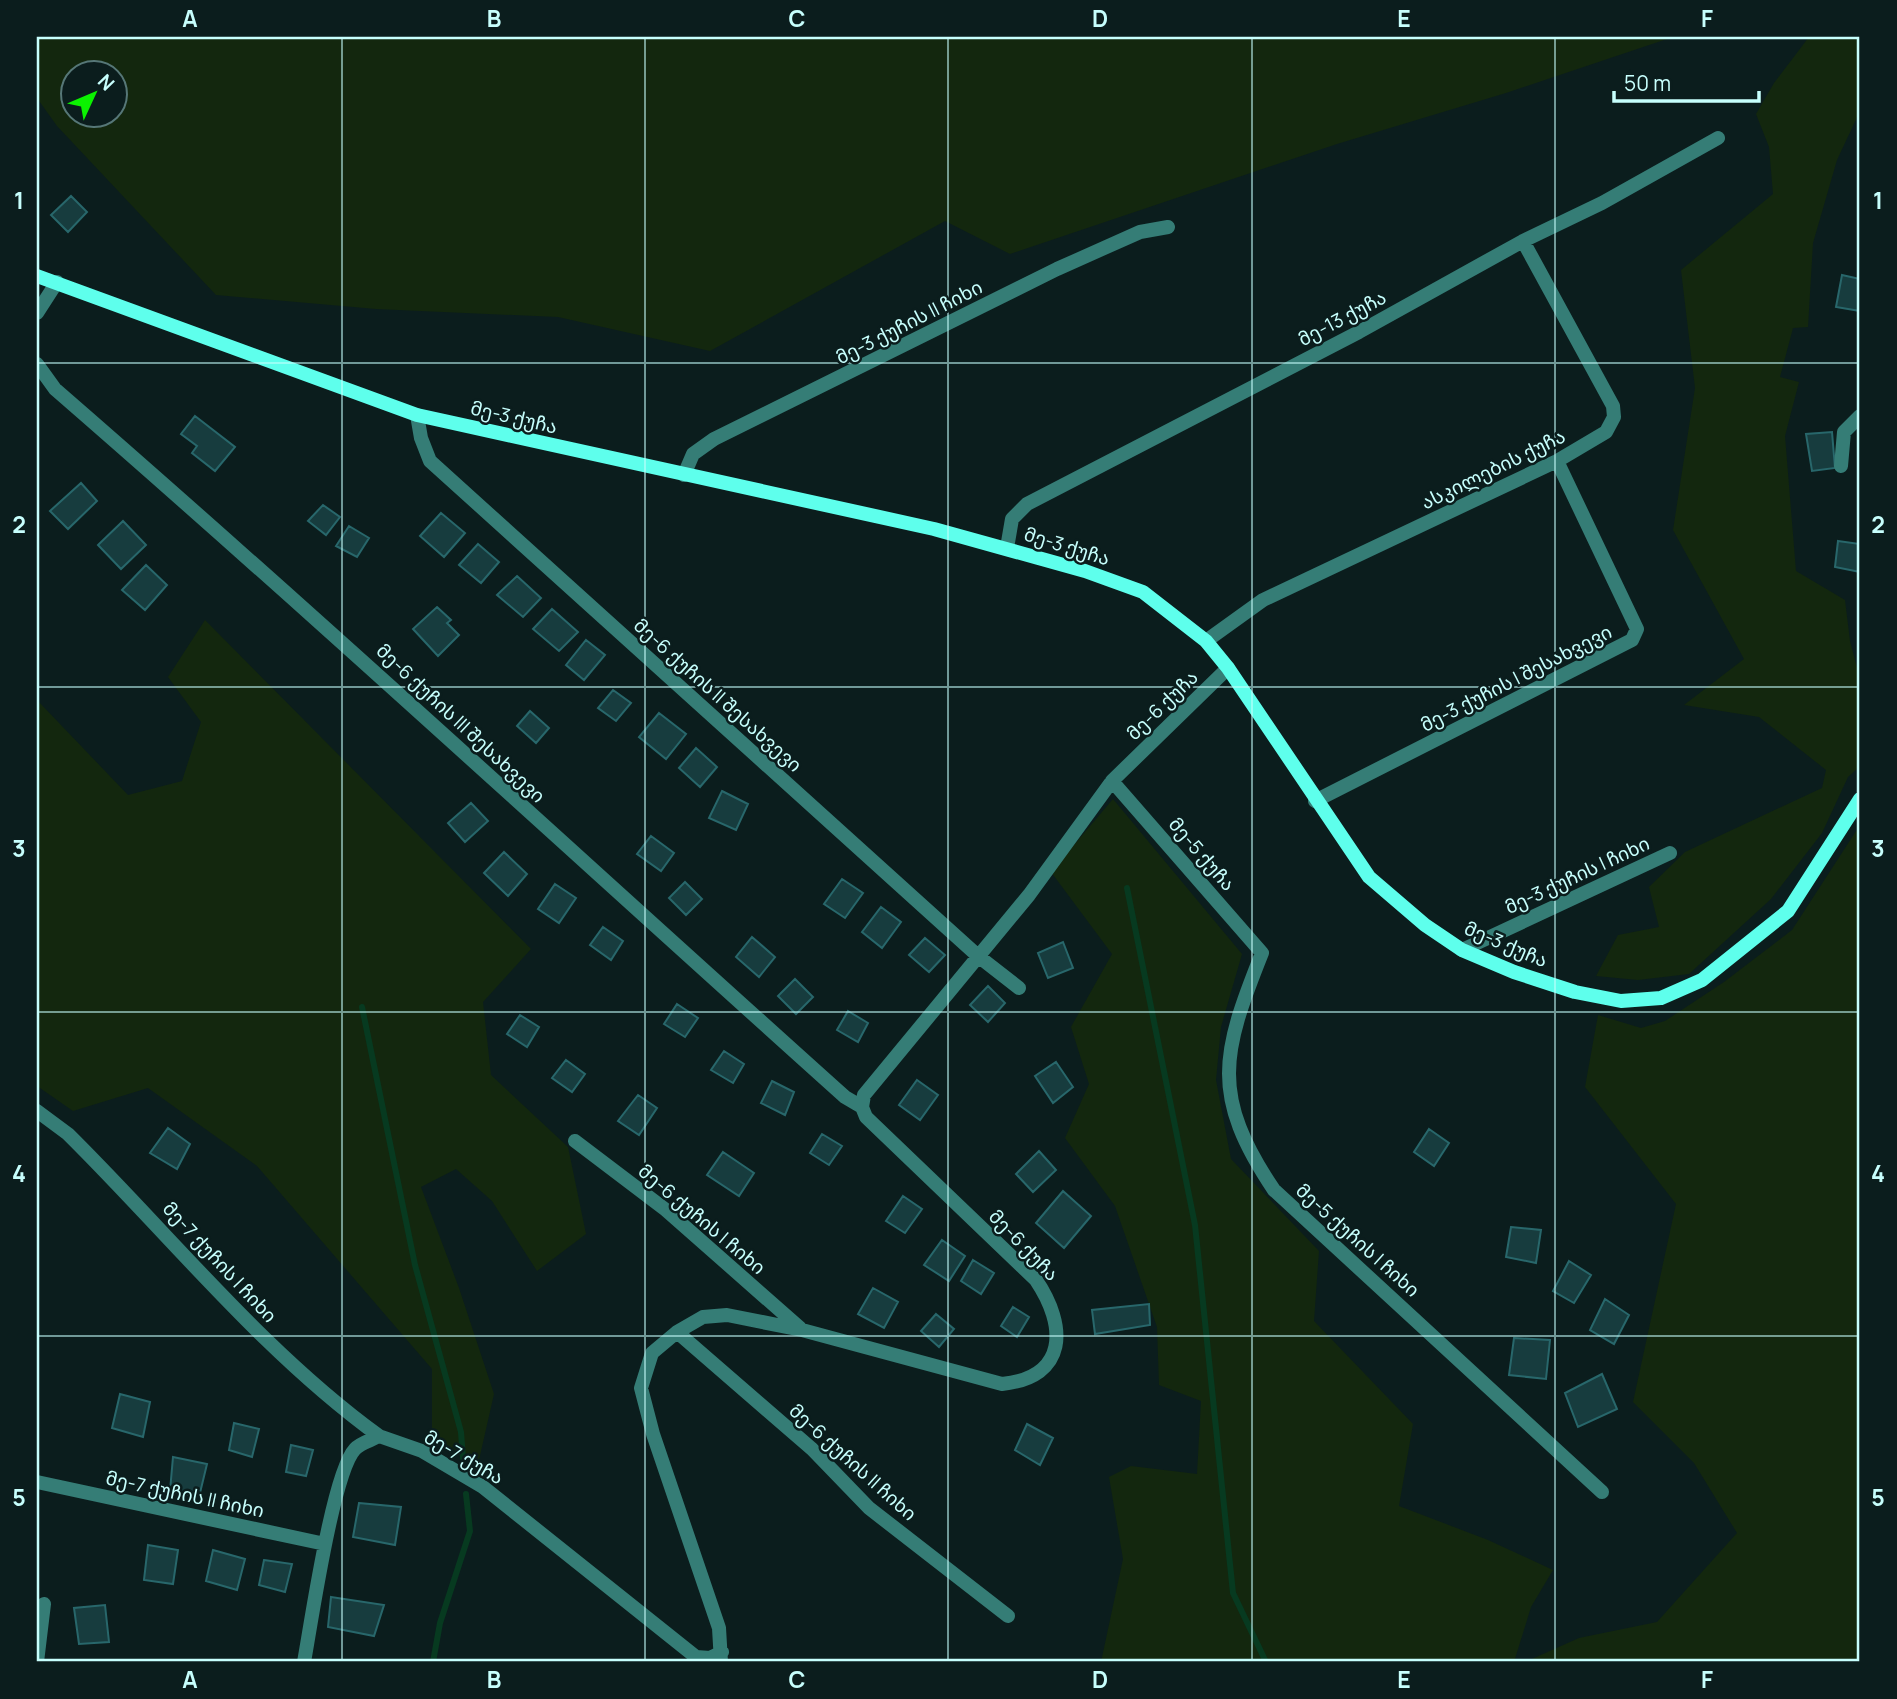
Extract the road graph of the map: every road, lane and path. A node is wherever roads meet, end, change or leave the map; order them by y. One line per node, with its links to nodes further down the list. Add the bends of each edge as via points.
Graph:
1 (1718, 138): 3 (street, მე-13 ქუჩა)
2 (1168, 227): 12 (street, მე-3 ქუჩის II ჩიხი, via 1140,232 1057,270 714,439 692,454)
3 (1523, 241): 10 (street, ასკილების ქუჩა, via 1614,406 1614,417 1605,432); 13 (street, მე-13 ქუჩა, via 1359,332 1027,504 1013,519)
4 (37, 276): 5 (street, მე-3 ქუჩა)
5 (57, 282): 6 (street); 8 (street, მე-3 ქუჩა)
6 (37, 313)
7 (37, 365): 24 (street, მე-6 ქუჩის III შესახვევი, via 55,389 298,600 845,1097)
8 (417, 415): 12 (street, მე-3 ქუჩა); 22 (street, მე-6 ქუჩის II შესახვევი, via 430,461)
9 (1860, 416): 11 (street, via 1844,432)
10 (1557, 461): 14 (street, ასკილების ქუჩა, via 1263,600); 18 (street, მე-3 ქუჩის I შესახვევი, via 1637,629 1632,640)
11 (1841, 466)
12 (684, 475): 13 (street, მე-3 ქუჩა)
13 (1007, 548): 14 (street, მე-3 ქუჩა, via 1143,592)
14 (1206, 641): 15 (street, მე-3 ქუჩა)
15 (1228, 668): 16 (street, მე-6 ქუჩა); 18 (street, მე-3 ქუჩა)
16 (1112, 781): 21 (street, მე-5 ქუჩა); 22 (street, მე-6 ქუჩა)
17 (1860, 799): 20 (street, მე-3 ქუჩა, via 1788,911 1702,980 1661,998 1622,1001 1575,992)
18 (1315, 801): 20 (street, მე-3 ქუჩა, via 1369,877)
19 (1670, 853): 20 (street, მე-3 ქუჩის I ჩიხი)
20 (1462, 950)
21 (1262, 953): 31 (street, მე-5 ქუჩის I ჩიხი, via 1235,1021 1227,1067 1233,1108 1248,1151 1274,1190)
22 (978, 956): 23 (street, მე-6 ქუჩის II შესახვევი); 24 (street, მე-6 ქუჩა, via 863,1095)
23 (1019, 988)
24 (862, 1107): 27 (street, მე-6 ქუჩა, via 866,1117 1036,1280 1054,1315 1053,1354 1044,1369 1026,1382 1002,1384)
25 (37, 1111): 29 (street, მე-7 ქუჩის I ჩიხი, via 78,1143 250,1324 340,1408)
26 (575, 1141): 27 (street, მე-6 ქუჩის I ჩიხი, via 666,1210)
27 (802, 1330): 28 (street, მე-6 ქუჩა, via 727,1315 703,1317)
28 (677, 1332): 34 (street, მე-6 ქუჩის II ჩიხი, via 812,1449 869,1508); 35 (street, მე-6 ქუჩა, via 652,1353 641,1388 719,1628)
29 (379, 1436): 32 (street, via 355,1449 345,1469); 35 (street, მე-7 ქუჩა, via 422,1451 484,1487 696,1657)
30 (37, 1482): 32 (street, მე-7 ქუჩის II ჩიხი)
31 (1602, 1492)
32 (326, 1544): 37 (street)
33 (44, 1604): 36 (street)
34 (1008, 1616)
35 (721, 1657): 38 (street)
36 (37, 1662)
37 (304, 1662)
38 (734, 1662)

